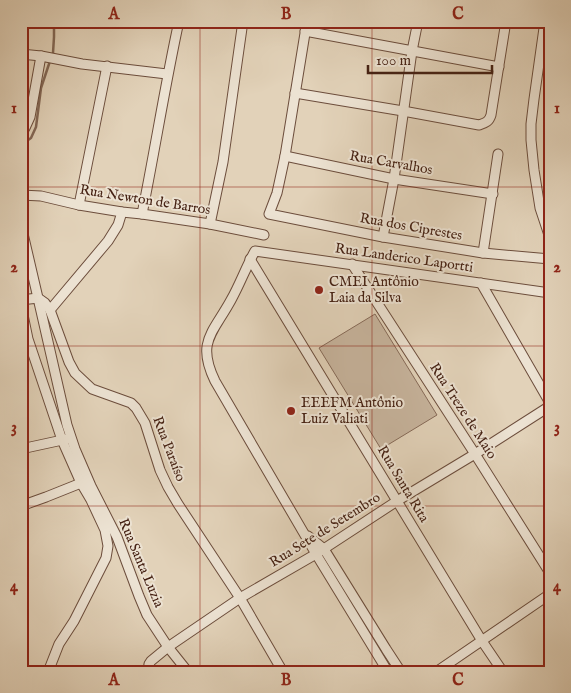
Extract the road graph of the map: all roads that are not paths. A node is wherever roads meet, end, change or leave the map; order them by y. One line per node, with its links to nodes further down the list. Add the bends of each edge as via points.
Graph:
1 (179, 21): 13 (street)
2 (242, 21): 25 (street, via 223,162)
3 (307, 21): 7 (street)
4 (418, 21): 8 (street)
5 (506, 21): 12 (street)
6 (545, 21): 29 (street, via 531,140 540,208)
7 (306, 31): 8 (street); 14 (street)
8 (412, 51): 12 (street); 15 (street)
9 (21, 54): 10 (street)
10 (41, 56): 11 (street); 16 (street, via 29,123)
11 (107, 66): 13 (street); 22 (street)
12 (499, 67): 15 (street, via 491,115 486,123 478,125)
13 (167, 74): 24 (street)
14 (295, 93): 15 (street); 18 (street)
15 (403, 111): 19 (street)
16 (21, 131)
17 (498, 154): 20 (street)
18 (285, 156): 19 (street, Rua Carvalhos); 28 (street, Rua dos Ciprestes, via 269,214)
19 (394, 179): 20 (street, Rua Carvalhos); 28 (street)
20 (493, 194): 30 (street)
21 (21, 195): 22 (street, Rua Newton de Barros)
22 (80, 205): 23 (street, Rua Newton de Barros)
23 (122, 212): 24 (street, Rua Newton de Barros); 39 (street, via 108,241)
24 (142, 214): 25 (street, Rua Newton de Barros)
25 (210, 224): 27 (street, Rua Newton de Barros)
26 (21, 225): 36 (street)
27 (264, 235)
28 (383, 237): 30 (street, Rua dos Ciprestes)
29 (550, 238)
30 (483, 253): 32 (street, Rua dos Ciprestes)
31 (252, 255): 33 (street, Rua Landerico Laportti); 45 (street, Rua Santa Rita); 47 (street, via 208,342 209,369 304,532)
32 (550, 259)
33 (352, 264): 34 (street, Rua Landerico Laportti); 43 (street, Rua Treze de Maio)
34 (481, 283): 35 (street, Rua Landerico Laportti); 40 (street)
35 (550, 293)
36 (38, 298): 37 (street); 39 (street, Rua Paraíso); 41 (street, via 67,425)
37 (21, 300)
38 (21, 305): 41 (street, via 28,339)
39 (50, 310): 50 (street, Rua Paraíso, via 75,373 92,390 131,403 136,408 145,423 168,487)
40 (550, 405): 43 (street, Rua Sete de Setembro)
41 (66, 439): 42 (street); 44 (street); 52 (street, Rua Santa Luzia, via 118,536 147,615)
42 (21, 449)
43 (475, 454): 45 (street, Rua Sete de Setembro); 48 (street, Rua Treze de Maio)
44 (81, 483): 46 (street); 54 (street, via 105,530 106,558 59,644)
45 (397, 501): 47 (street, Rua Sete de Setembro); 51 (street, Rua Santa Rita)
46 (21, 506)
47 (320, 551): 50 (street, Rua Sete de Setembro); 57 (street); 58 (street)
48 (550, 573)
49 (550, 594): 51 (street)
50 (240, 598): 52 (street, Rua Sete de Setembro); 56 (street, Rua Paraíso)
51 (482, 641): 59 (street); 60 (street, Rua Santa Rita)
52 (168, 647): 53 (street, Rua Santa Luzia); 55 (street, Rua Sete de Setembro, via 151,661)
53 (185, 670)
54 (48, 672)
55 (148, 672)
56 (284, 672)
57 (388, 672)
58 (401, 672)
59 (436, 672)
60 (503, 672)

